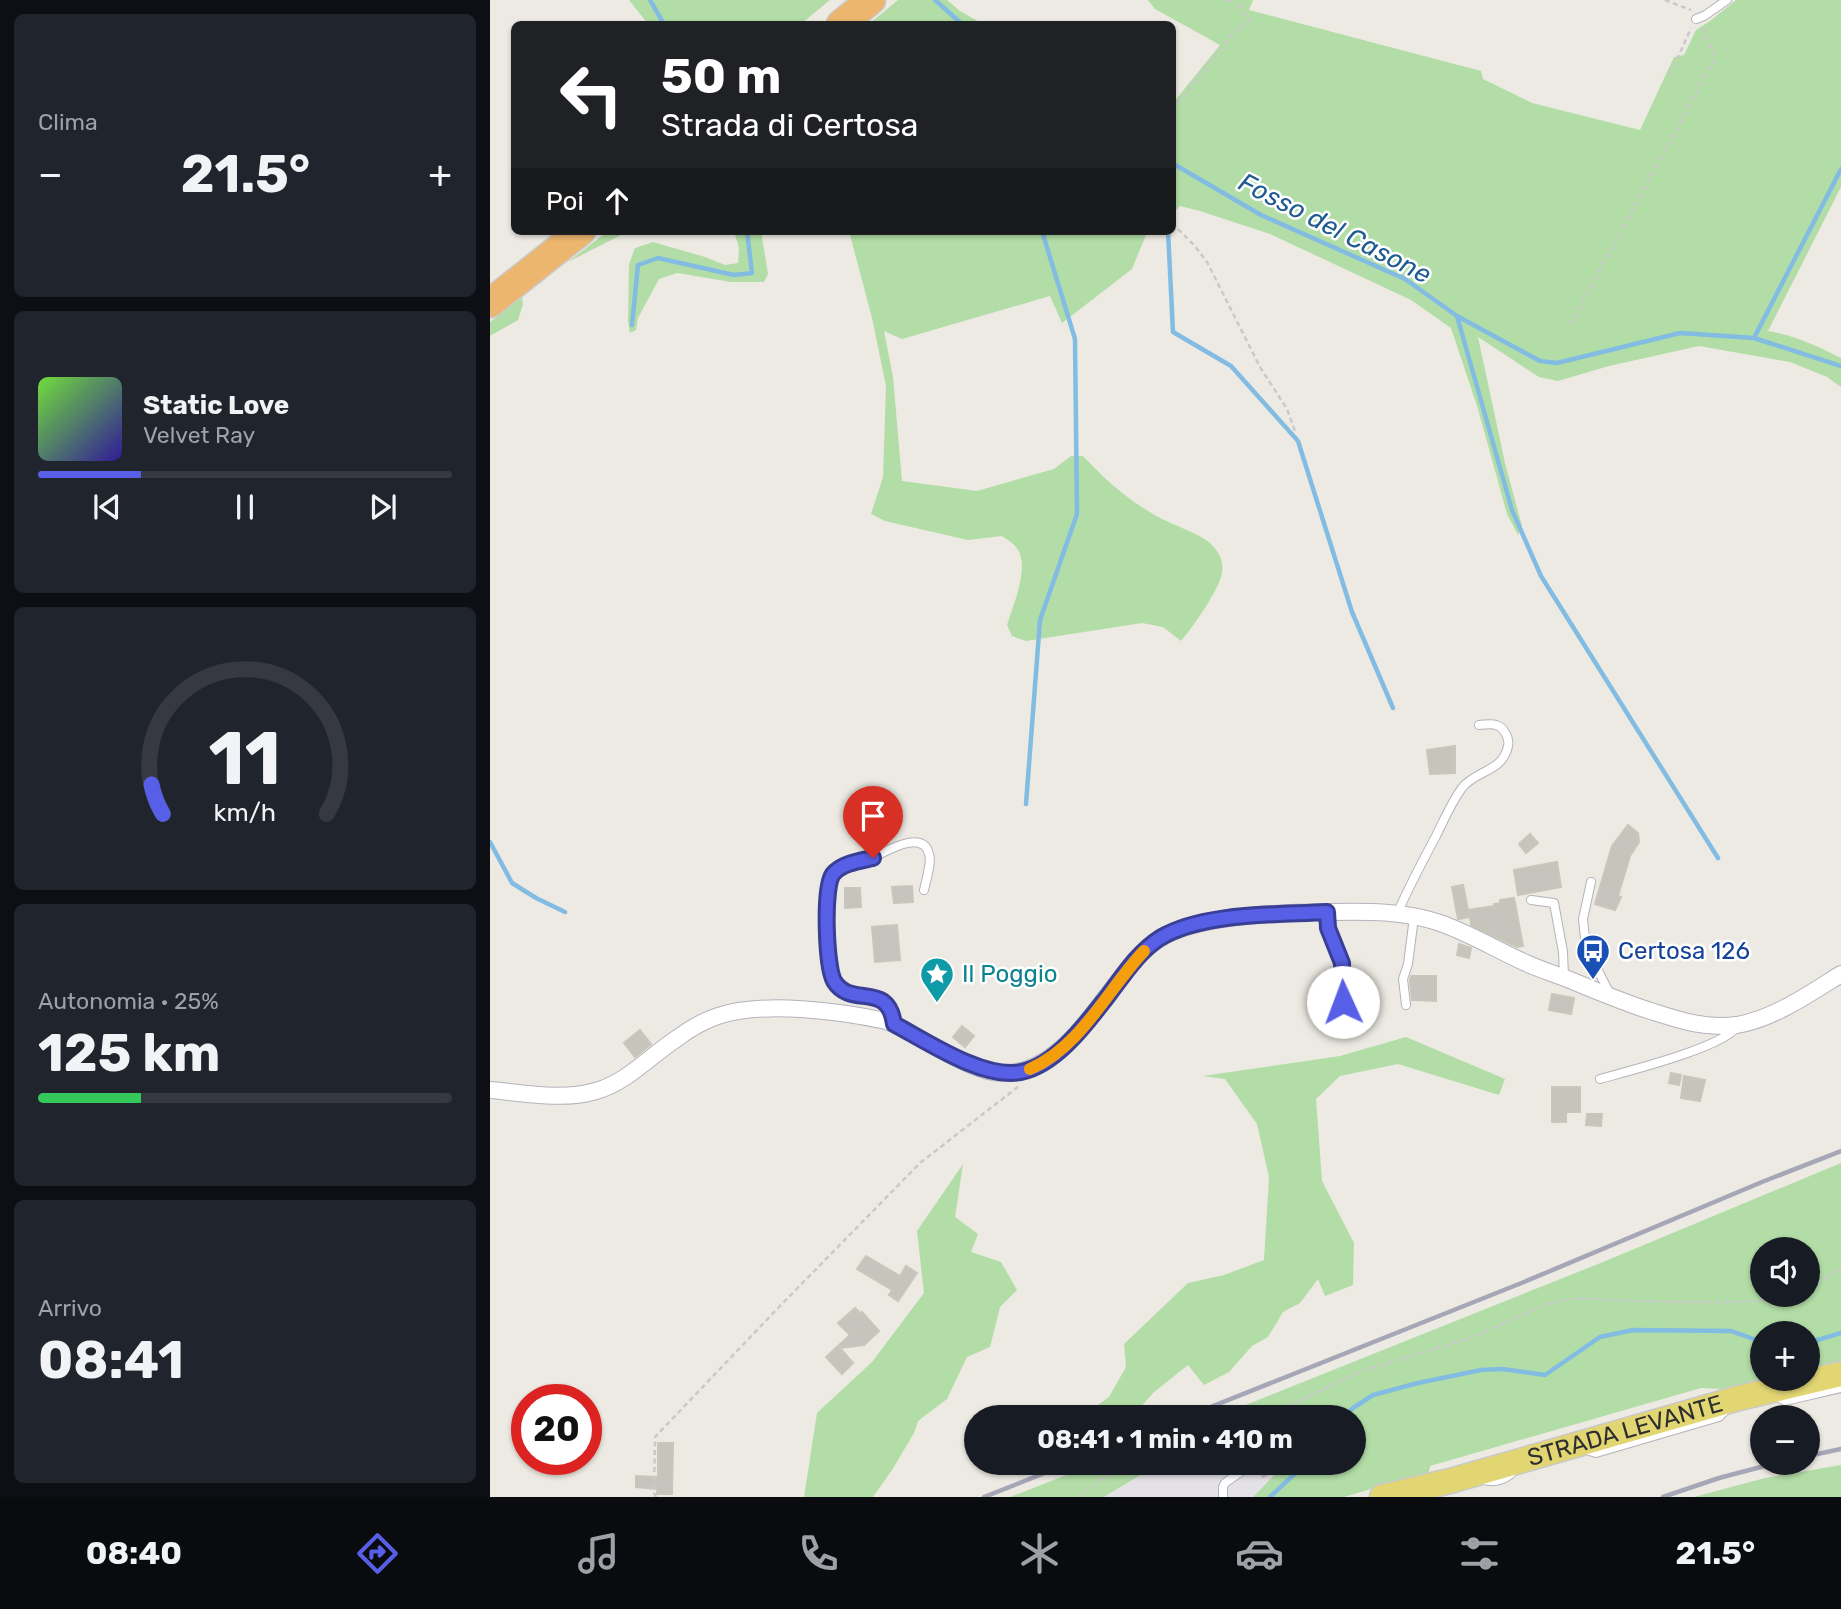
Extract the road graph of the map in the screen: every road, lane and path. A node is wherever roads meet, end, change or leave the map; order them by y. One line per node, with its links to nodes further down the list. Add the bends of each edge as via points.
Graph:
1 (871, 0): 8 (highway)
2 (1227, 0): 3 (path)
3 (1235, 0)
4 (1244, 0): 10 (path, via 1240,6 1250,22 1231,36)
5 (1665, 0): 7 (path, via 1690,9)
6 (1727, 0): 7 (lane)
7 (1696, 19): 9 (path); 14 (path, via 1714,51 1713,62)
8 (845, 21)
9 (1670, 75)
10 (1176, 106)
11 (1176, 227): 15 (path, via 1207,262)
12 (576, 235): 13 (highway)
13 (497, 298)
14 (1570, 325)
15 (1295, 431)
16 (1479, 725): 21 (lane, via 1495,724 1502,729 1509,745 1503,760 1462,789)
17 (1591, 882): 25 (lane, via 1583,919 1586,947)
18 (924, 890): 28 (lane, via 930,855 921,843 910,843 843,866 832,875 827,893 832,978 841,990 881,1000)
19 (1531, 900): 24 (lane, via 1554,903)
20 (1327, 912): 21 (street); 26 (lane, via 1328,928 1342,963); 30 (street, via 1221,919 1167,934 1135,961 1076,1034)
21 (1397, 914): 22 (street)
22 (1414, 917): 24 (street, via 1448,926); 27 (lane, via 1403,979)
23 (1841, 974): 29 (street, via 1791,1005)
24 (1564, 977): 25 (street)
25 (1611, 997): 29 (street, via 1697,1024)
26 (1343, 1002)
27 (1406, 1005)
28 (894, 1024): 30 (street, via 989,1071 1021,1072); 32 (street, via 804,1010 739,1011 691,1029 626,1077 596,1091 569,1096)
29 (1738, 1024): 31 (lane, via 1723,1038)
30 (1040, 1065): 45 (path, via 1034,1076 920,1163 655,1437)
31 (1600, 1079)
32 (490, 1090)
33 (1841, 1270): 34 (path)
34 (1820, 1281)
35 (1750, 1300): 41 (path, via 1563,1300 1470,1338 1362,1371)
36 (1841, 1374): 37 (main road, STRADA LEVANTE)
37 (1820, 1379)
38 (1841, 1388): 40 (lane, via 1785,1401)
39 (1763, 1391): 44 (main road, STRADA LEVANTE)
40 (1769, 1391)
41 (1290, 1405)
42 (1112, 1475): 46 (path)
43 (1236, 1475): 47 (lane, via 1225,1483)
44 (1461, 1477): 48 (main road, STRADA LEVANTE); 49 (main road, STRADA LEVANTE)
45 (656, 1497)
46 (1080, 1497)
47 (1223, 1497)
48 (1382, 1497)
49 (1411, 1497)

